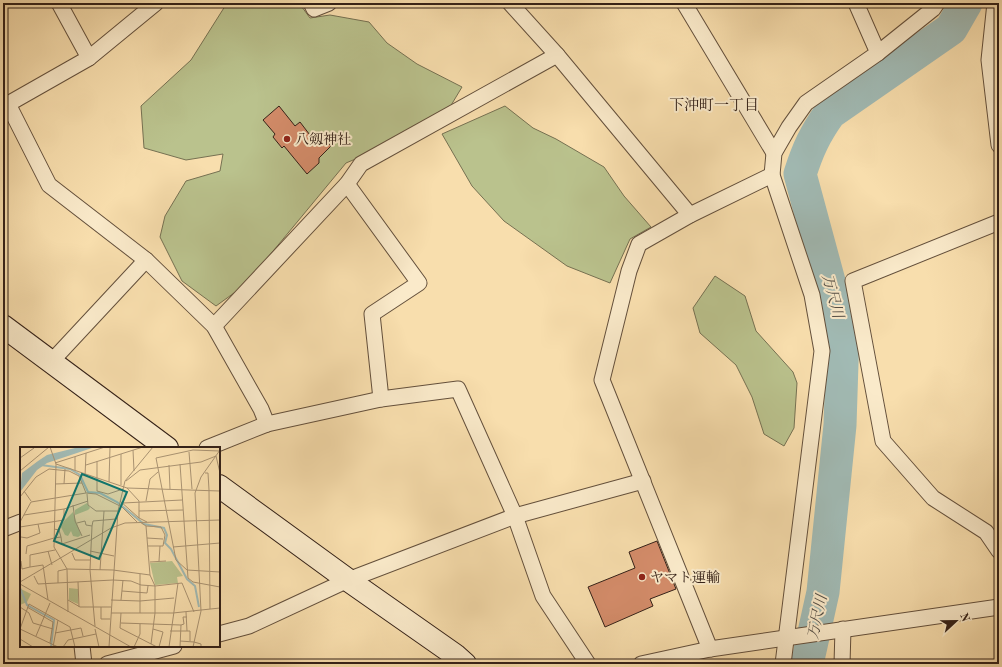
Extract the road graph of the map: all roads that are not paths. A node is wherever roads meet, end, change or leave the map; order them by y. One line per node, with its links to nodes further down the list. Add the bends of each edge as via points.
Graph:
1 (59, 3): 12 (street)
2 (156, 3): 12 (street)
3 (311, 3): 4 (street, via 314,9)
4 (329, 3)
5 (510, 3): 11 (street)
6 (684, 3): 15 (street)
7 (856, 3): 10 (street)
8 (937, 3): 10 (street)
9 (995, 3): 13 (street)
10 (878, 53): 15 (street, via 806,104)
11 (557, 54): 17 (street, via 361,164); 18 (street)
12 (88, 58): 20 (street, via 8,104 49,185)
13 (994, 59): 14 (street)
14 (999, 145)
15 (774, 153): 16 (street)
16 (772, 175): 18 (street); 38 (street, via 812,295 822,351)
17 (347, 184): 22 (street); 24 (street, via 419,284 372,314)
18 (690, 215): 28 (street, via 639,244 629,271 602,380)
19 (999, 222): 33 (street, via 853,281 883,441 933,498 986,532)
20 (146, 260): 22 (street); 23 (street)
21 (3, 326): 23 (street)
22 (214, 326): 25 (street)
23 (51, 362): 26 (street)
24 (381, 399): 25 (street); 30 (street, via 458,390)
25 (267, 424): 27 (street)
26 (166, 447)
27 (210, 447)
28 (643, 481): 30 (street); 41 (street)
29 (220, 487): 34 (street)
30 (515, 516): 34 (street); 45 (street, via 543,596)
31 (20, 522): 32 (street)
32 (3, 529)
33 (999, 550)
34 (348, 580): 37 (street, via 249,626); 44 (street)
35 (999, 607): 36 (street)
36 (843, 629): 38 (street); 48 (street)
37 (220, 634)
38 (787, 638): 41 (street); 47 (street)
39 (82, 647): 42 (street)
40 (170, 647): 43 (street)
41 (710, 649): 46 (street)
42 (84, 664)
43 (106, 664)
44 (465, 664)
45 (588, 664)
46 (641, 664)
47 (783, 664)
48 (842, 664)

